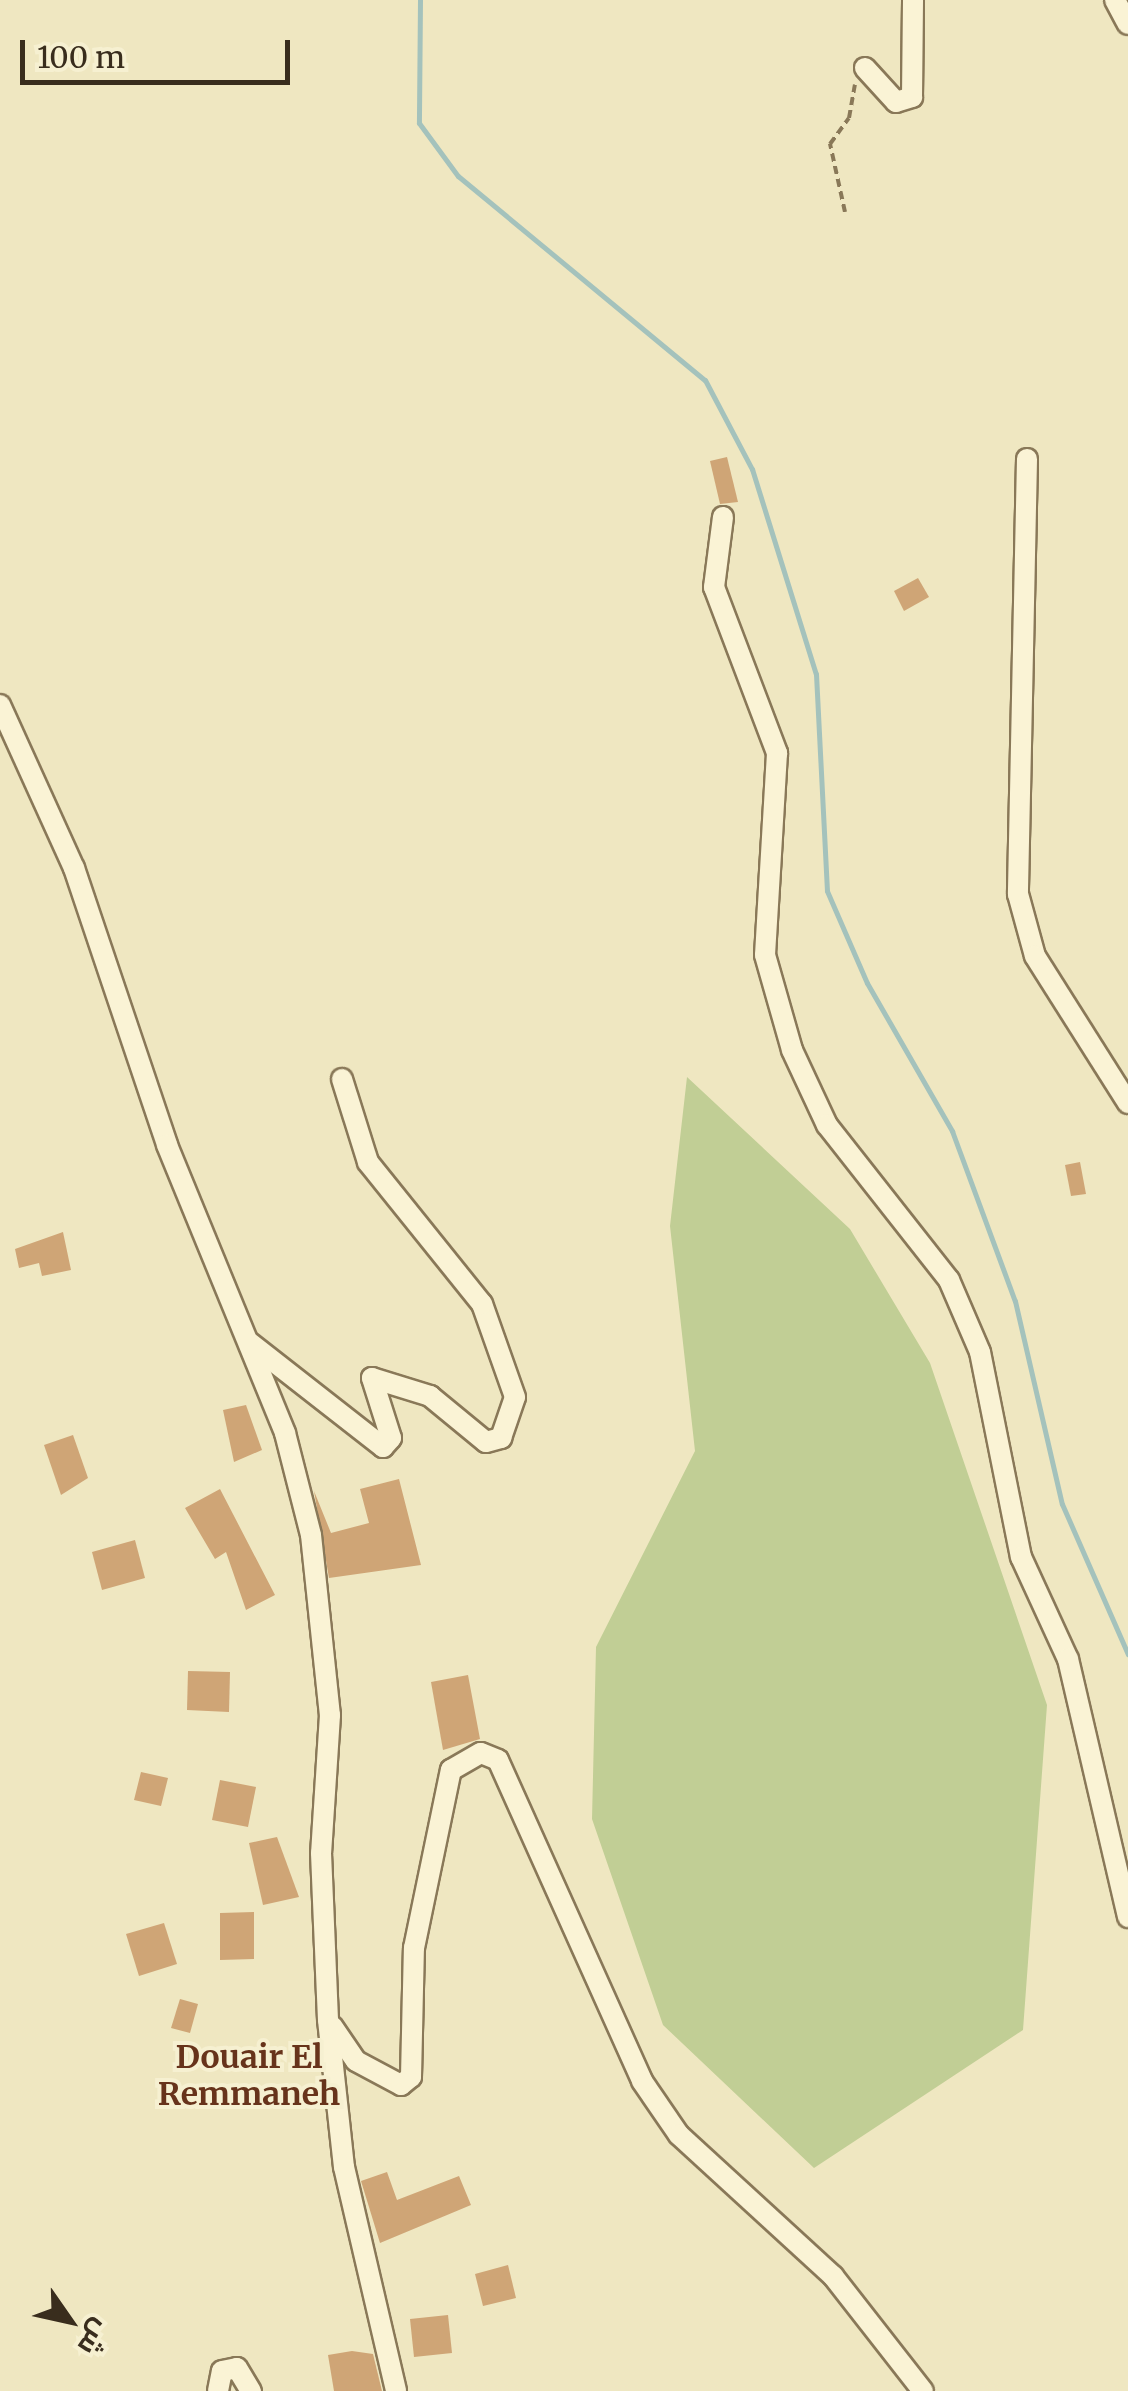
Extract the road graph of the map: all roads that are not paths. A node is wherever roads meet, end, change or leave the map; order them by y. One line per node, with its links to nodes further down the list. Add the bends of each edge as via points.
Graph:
1 (913, 0): 4 (street, via 912,98 896,102)
2 (1115, 0): 3 (street)
3 (1128, 24)
4 (865, 68)
5 (1027, 459): 9 (street, via 1018,894 1035,956)
6 (723, 516): 11 (street, via 714,587 777,753 765,956 786,1032 828,1125 949,1280 980,1352 1021,1557 1068,1659)
7 (0, 705): 10 (street, via 74,868 167,1144)
8 (342, 1079): 10 (street, via 368,1162 482,1304 516,1397 501,1438 486,1442 430,1396 372,1378 391,1438 383,1447)
9 (1128, 1103)
10 (249, 1342): 12 (street, via 284,1433 322,1581)
11 (1128, 1917)
12 (328, 2020): 15 (street, via 344,2167); 16 (street, via 356,2061 402,2085 411,2076 414,1948 450,1770 482,1753 498,1760 642,2081 679,2135 833,2276)
13 (218, 2391): 14 (street, via 222,2371 237,2368)
14 (250, 2391)
15 (396, 2391)
16 (923, 2391)

